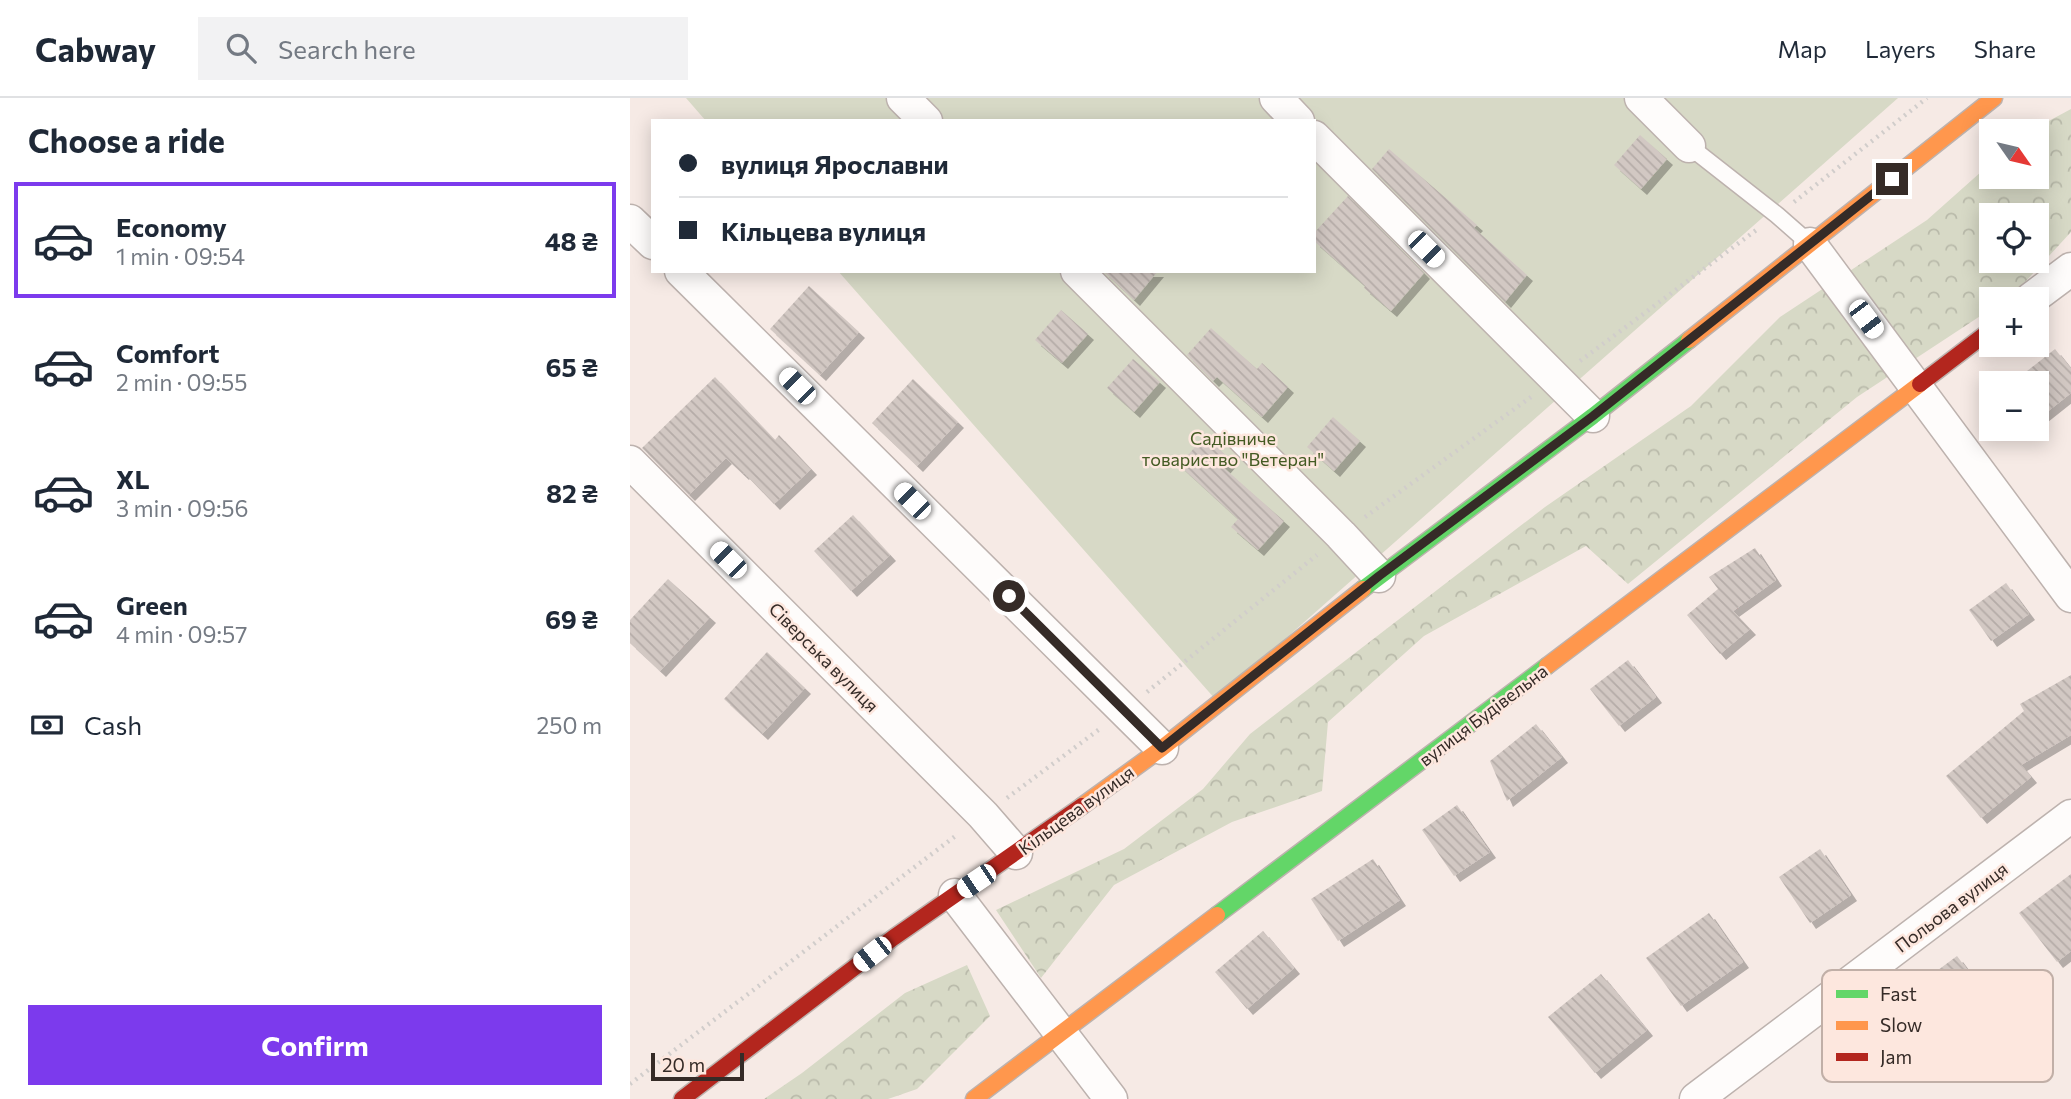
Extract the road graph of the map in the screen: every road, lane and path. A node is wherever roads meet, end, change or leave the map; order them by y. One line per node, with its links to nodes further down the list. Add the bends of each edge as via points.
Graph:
1 (903, 98): 6 (street)
2 (1276, 98): 7 (street)
3 (1641, 98): 9 (street)
4 (1927, 98): 10 (path)
5 (1994, 98): 13 (main road, Кільцева вулиця)
6 (924, 119)
7 (1296, 119)
8 (1316, 139): 19 (street)
9 (1689, 146): 10 (lane)
10 (1777, 215): 13 (lane); 19 (path)
11 (630, 221): 12 (street)
12 (651, 241)
13 (1810, 244): 20 (street); 21 (main road, Кільцева вулиця)
14 (2071, 269): 17 (street)
15 (683, 273): 26 (street)
16 (1079, 273): 23 (street)
17 (2047, 287)
18 (1979, 339): 20 (main road, вулиця Будівельна)
19 (1555, 379): 21 (street); 23 (path)
20 (1916, 387): 25 (street); 32 (main road, вулиця Будівельна)
21 (1593, 416): 24 (main road, Кільцева вулиця)
22 (630, 462): 28 (street, Сіверська вулиця)
23 (1341, 535): 24 (street)
24 (1379, 576): 26 (main road, Кільцева вулиця)
25 (2071, 596)
26 (1162, 748): 28 (main road, Кільцева вулиця)
27 (2071, 816): 30 (street, Польова вулиця)
28 (1016, 853): 29 (main road, Кільцева вулиця)
29 (955, 895): 32 (street); 33 (main road, Кільцева вулиця)
30 (1867, 970)
31 (1822, 1004): 36 (street, Польова вулиця)
32 (1062, 1034): 34 (main road, вулиця Будівельна); 35 (street)
33 (682, 1099)
34 (974, 1099)
35 (1111, 1099)
36 (1696, 1099)

